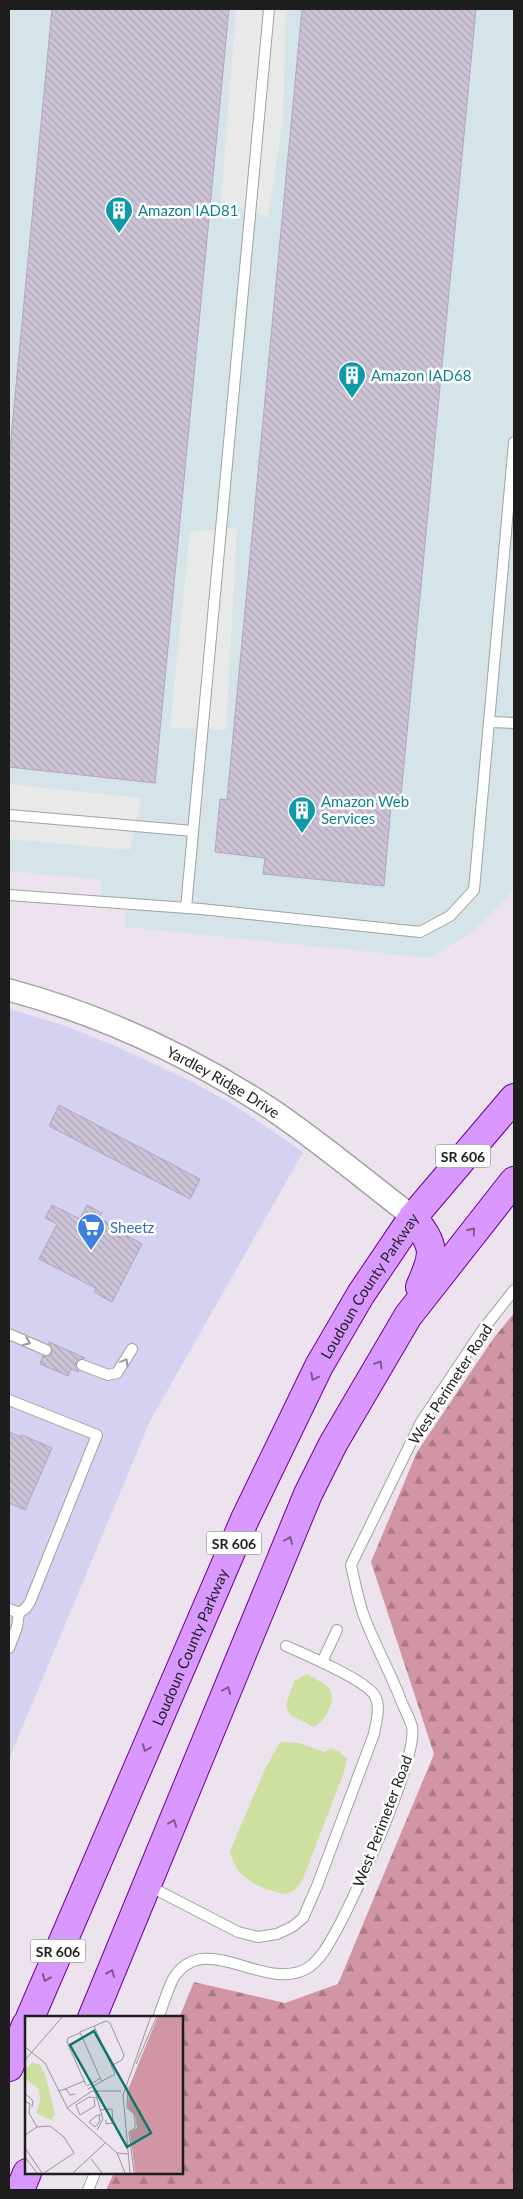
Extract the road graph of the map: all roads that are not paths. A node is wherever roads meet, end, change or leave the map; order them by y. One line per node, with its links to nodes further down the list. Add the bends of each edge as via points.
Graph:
1 (269, 9): 6 (lane)
2 (514, 442): 3 (lane)
3 (489, 722): 4 (lane); 8 (lane, via 474,890 450,916 420,932)
4 (514, 723)
5 (9, 816): 6 (lane)
6 (193, 832): 8 (lane)
7 (9, 895): 8 (lane)
8 (186, 908)
9 (9, 990): 12 (street, Yardley Ridge Drive, via 106,1022 197,1064 278,1114)
10 (514, 1098): 12 (main road, Loudoun County Parkway / SR 606)
11 (514, 1181): 14 (main road, SR 606, one-way to 11)
12 (413, 1217): 14 (main road, via 428,1237 431,1262); 26 (main road, Loudoun County Parkway / SR 606, one-way to 26, via 361,1294 319,1366 280,1444)
13 (514, 1290): 28 (lane, West Perimeter Road, via 481,1332 421,1422 351,1565 364,1616 412,1728 409,1757 369,1864 336,1932 319,1958 306,1969 285,1974 262,1973 219,1959 198,1959 183,1967 173,1980)
14 (408, 1316): 25 (main road, SR 606, one-way to 14, via 308,1494 333,1444)
15 (9, 1334): 17 (lane, one-way to 17)
16 (132, 1349): 18 (lane, one-way to 16, via 108,1375 116,1373)
17 (46, 1350)
18 (82, 1365)
19 (9, 1400): 20 (lane, via 97,1435 30,1602)
20 (14, 1611): 23 (lane, via 17,1627)
21 (337, 1630): 24 (lane)
22 (286, 1646): 24 (lane)
23 (9, 1648)
24 (322, 1662): 25 (lane, via 374,1695 378,1713 374,1734 302,1918 277,1934 258,1937 238,1932)
25 (147, 1885): 27 (main road, SR 606, one-way to 25)
26 (31, 2016)
27 (93, 2016)
28 (159, 2016)
29 (25, 2028): 30 (main road)
30 (9, 2067)
31 (28, 2174): 33 (main road)
32 (95, 2174): 34 (lane)
33 (20, 2190)
34 (88, 2190)

